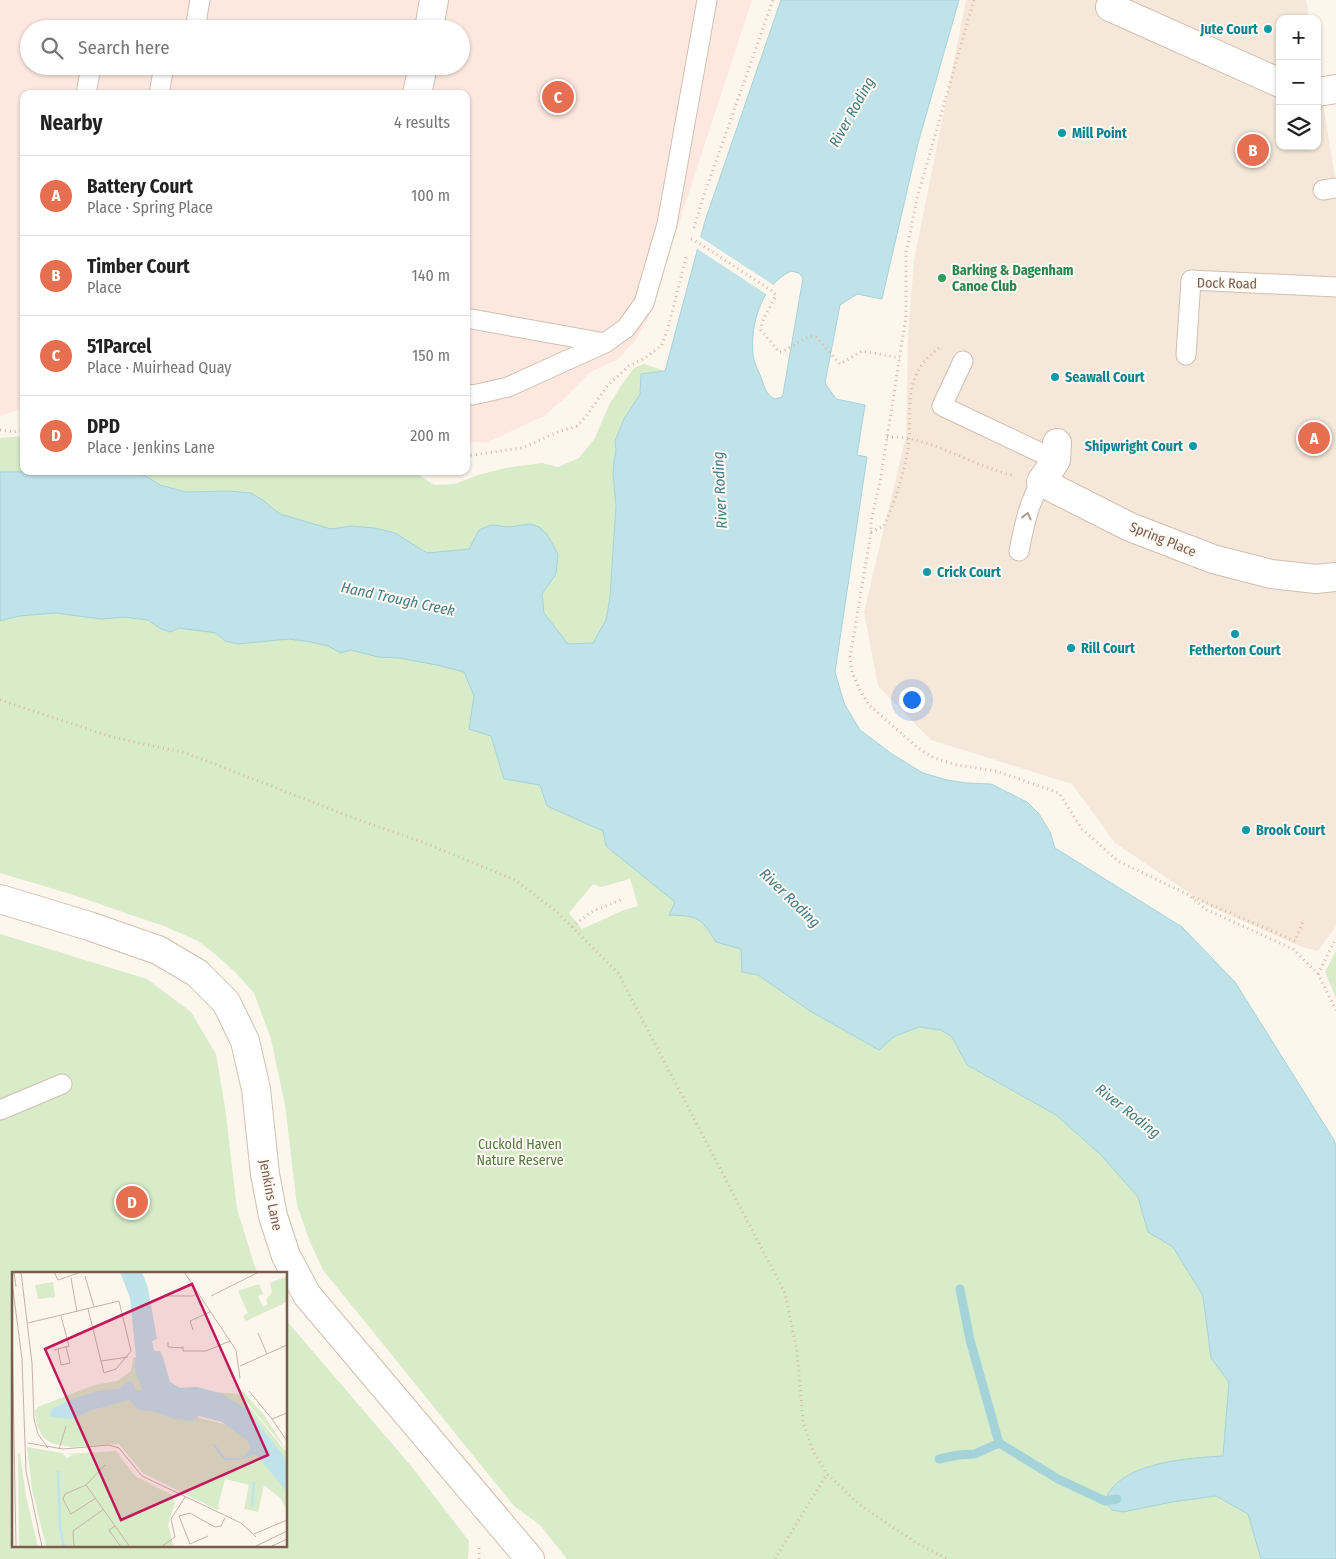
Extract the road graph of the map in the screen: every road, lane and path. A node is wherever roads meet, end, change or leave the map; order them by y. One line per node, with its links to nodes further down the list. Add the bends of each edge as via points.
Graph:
1 (200, 0): 7 (lane)
2 (434, 0): 8 (street)
3 (707, 0): 21 (lane, via 667,224 644,303 626,328)
4 (773, 0): 23 (path, via 691,240 776,295 761,330 778,352 809,336 816,337 840,364 862,351)
5 (974, 0): 23 (path, via 917,198 906,253 906,316)
6 (1110, 7): 12 (street)
7 (197, 20)
8 (431, 20)
9 (89, 75): 14 (lane)
10 (163, 75): 15 (lane)
11 (420, 75): 16 (street)
12 (1276, 81)
13 (1336, 89): 17 (street)
14 (87, 90)
15 (161, 90)
16 (418, 90)
17 (1321, 91)
18 (688, 248): 33 (path, via 662,345 629,366 608,385 577,426 522,448)
19 (1336, 287): 22 (lane, Dock Road, via 1192,280)
20 (470, 319): 21 (lane)
21 (605, 343): 25 (lane, via 508,387)
22 (1186, 355)
23 (900, 358): 30 (path)
24 (963, 360): 26 (path, via 964,352 957,344 949,343 931,353 916,375); 32 (lane, via 942,406)
25 (470, 395)
26 (909, 404): 27 (path); 31 (path)
27 (914, 408)
28 (0, 430): 29 (path)
29 (20, 430)
30 (887, 437): 31 (path); 36 (path, via 871,521)
31 (909, 438): 34 (path); 36 (path, via 896,497 884,526)
32 (1057, 451): 35 (street)
33 (470, 455)
34 (992, 470)
35 (1041, 482): 37 (lane, one-way to 35, via 1033,495); 38 (street, Spring Place, via 1130,527 1213,559 1271,574 1316,579)
36 (872, 532): 40 (path, via 850,657 852,673 869,705 934,758 996,771 1059,793 1082,829 1118,861)
37 (1019, 551)
38 (1336, 577)
39 (0, 700): 44 (path, via 112,737 186,752 426,843 515,880)
40 (1189, 895): 43 (path, via 1295,941); 46 (path, via 1205,908 1293,949)
41 (0, 899): 51 (street, Jenkins Lane, via 158,950 197,973 226,1002 245,1041 252,1070 273,1216 286,1256 307,1295)
42 (622, 899): 44 (path, via 591,912)
43 (1304, 919)
44 (572, 926): 50 (path, via 618,973 785,1293 797,1352 803,1422 813,1451)
45 (1336, 938): 46 (path)
46 (1318, 974): 47 (path)
47 (1336, 1010)
48 (62, 1084): 49 (lane)
49 (0, 1110)
50 (827, 1474): 52 (path); 53 (path, via 860,1505 918,1544)
51 (530, 1559)
52 (774, 1559)
53 (948, 1559)

